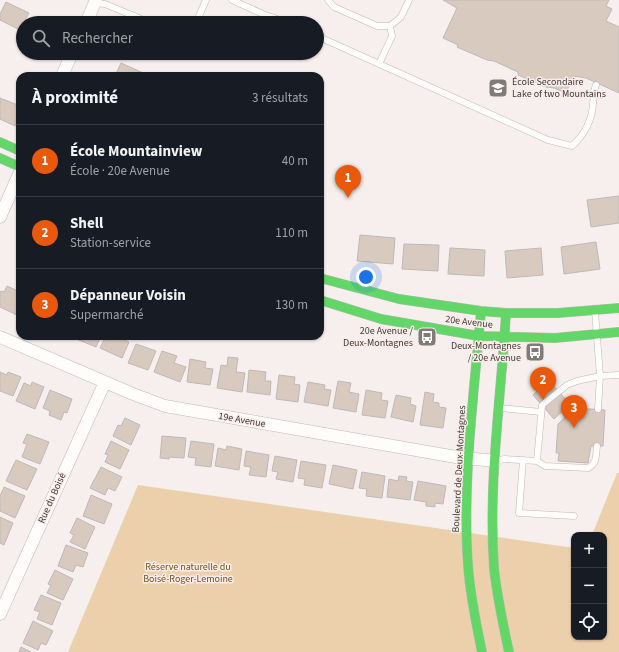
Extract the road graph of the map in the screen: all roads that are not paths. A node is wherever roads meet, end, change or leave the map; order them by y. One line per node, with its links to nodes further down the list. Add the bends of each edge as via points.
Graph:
1 (206, 0): 8 (lane)
2 (232, 0): 9 (lane)
3 (328, 0): 10 (lane, via 334,7 377,26)
4 (409, 0): 10 (lane, via 401,18)
5 (93, 1): 6 (street); 7 (lane)
6 (88, 16)
7 (134, 16)
8 (199, 16)
9 (269, 16)
10 (390, 26): 13 (lane, via 392,36)
11 (324, 39): 13 (lane)
12 (69, 60): 14 (street)
13 (379, 64): 15 (lane, via 548,140 572,146 583,134 590,116)
14 (64, 72)
15 (596, 85)
16 (0, 142): 17 (street)
17 (16, 149)
18 (0, 158): 19 (street)
19 (16, 165)
20 (16, 181): 21 (street)
21 (0, 217)
22 (324, 279): 26 (street, 20e Avenue, via 399,299)
23 (324, 301): 30 (street, 20e Avenue, via 381,319)
24 (619, 308): 25 (street, 20e Avenue)
25 (595, 310): 27 (street, 20e Avenue); 29 (lane)
26 (481, 311): 27 (street, 20e Avenue); 30 (street, Boulevard de Deux-Montagnes)
27 (506, 313): 32 (street)
28 (619, 332): 29 (street, 20e Avenue)
29 (597, 334): 32 (street, 20e Avenue, via 555,338); 34 (lane)
30 (480, 336): 32 (street, 20e Avenue); 40 (street, Boulevard de Deux-Montagnes)
31 (0, 337): 35 (street, 19e Avenue)
32 (505, 337): 36 (street)
33 (619, 375): 34 (lane)
34 (600, 376): 37 (lane); 38 (lane, via 567,385 542,405)
35 (105, 382): 40 (street, 19e Avenue, via 148,400 177,408); 45 (street, Rue du Boisé)
36 (499, 408): 38 (lane); 42 (street)
37 (598, 409)
38 (541, 412): 43 (lane)
39 (597, 446): 43 (lane, via 596,460 588,468 545,466)
40 (470, 458): 42 (street, 19e Avenue); 46 (street, Boulevard de Deux-Montagnes, via 467,505 468,564 471,597)
41 (523, 460): 42 (lane); 43 (lane); 44 (lane, via 519,513)
42 (495, 461): 47 (street, via 492,528 494,568 503,631)
43 (537, 461)
44 (574, 516)
45 (0, 614)
46 (482, 652)
47 (509, 652)

